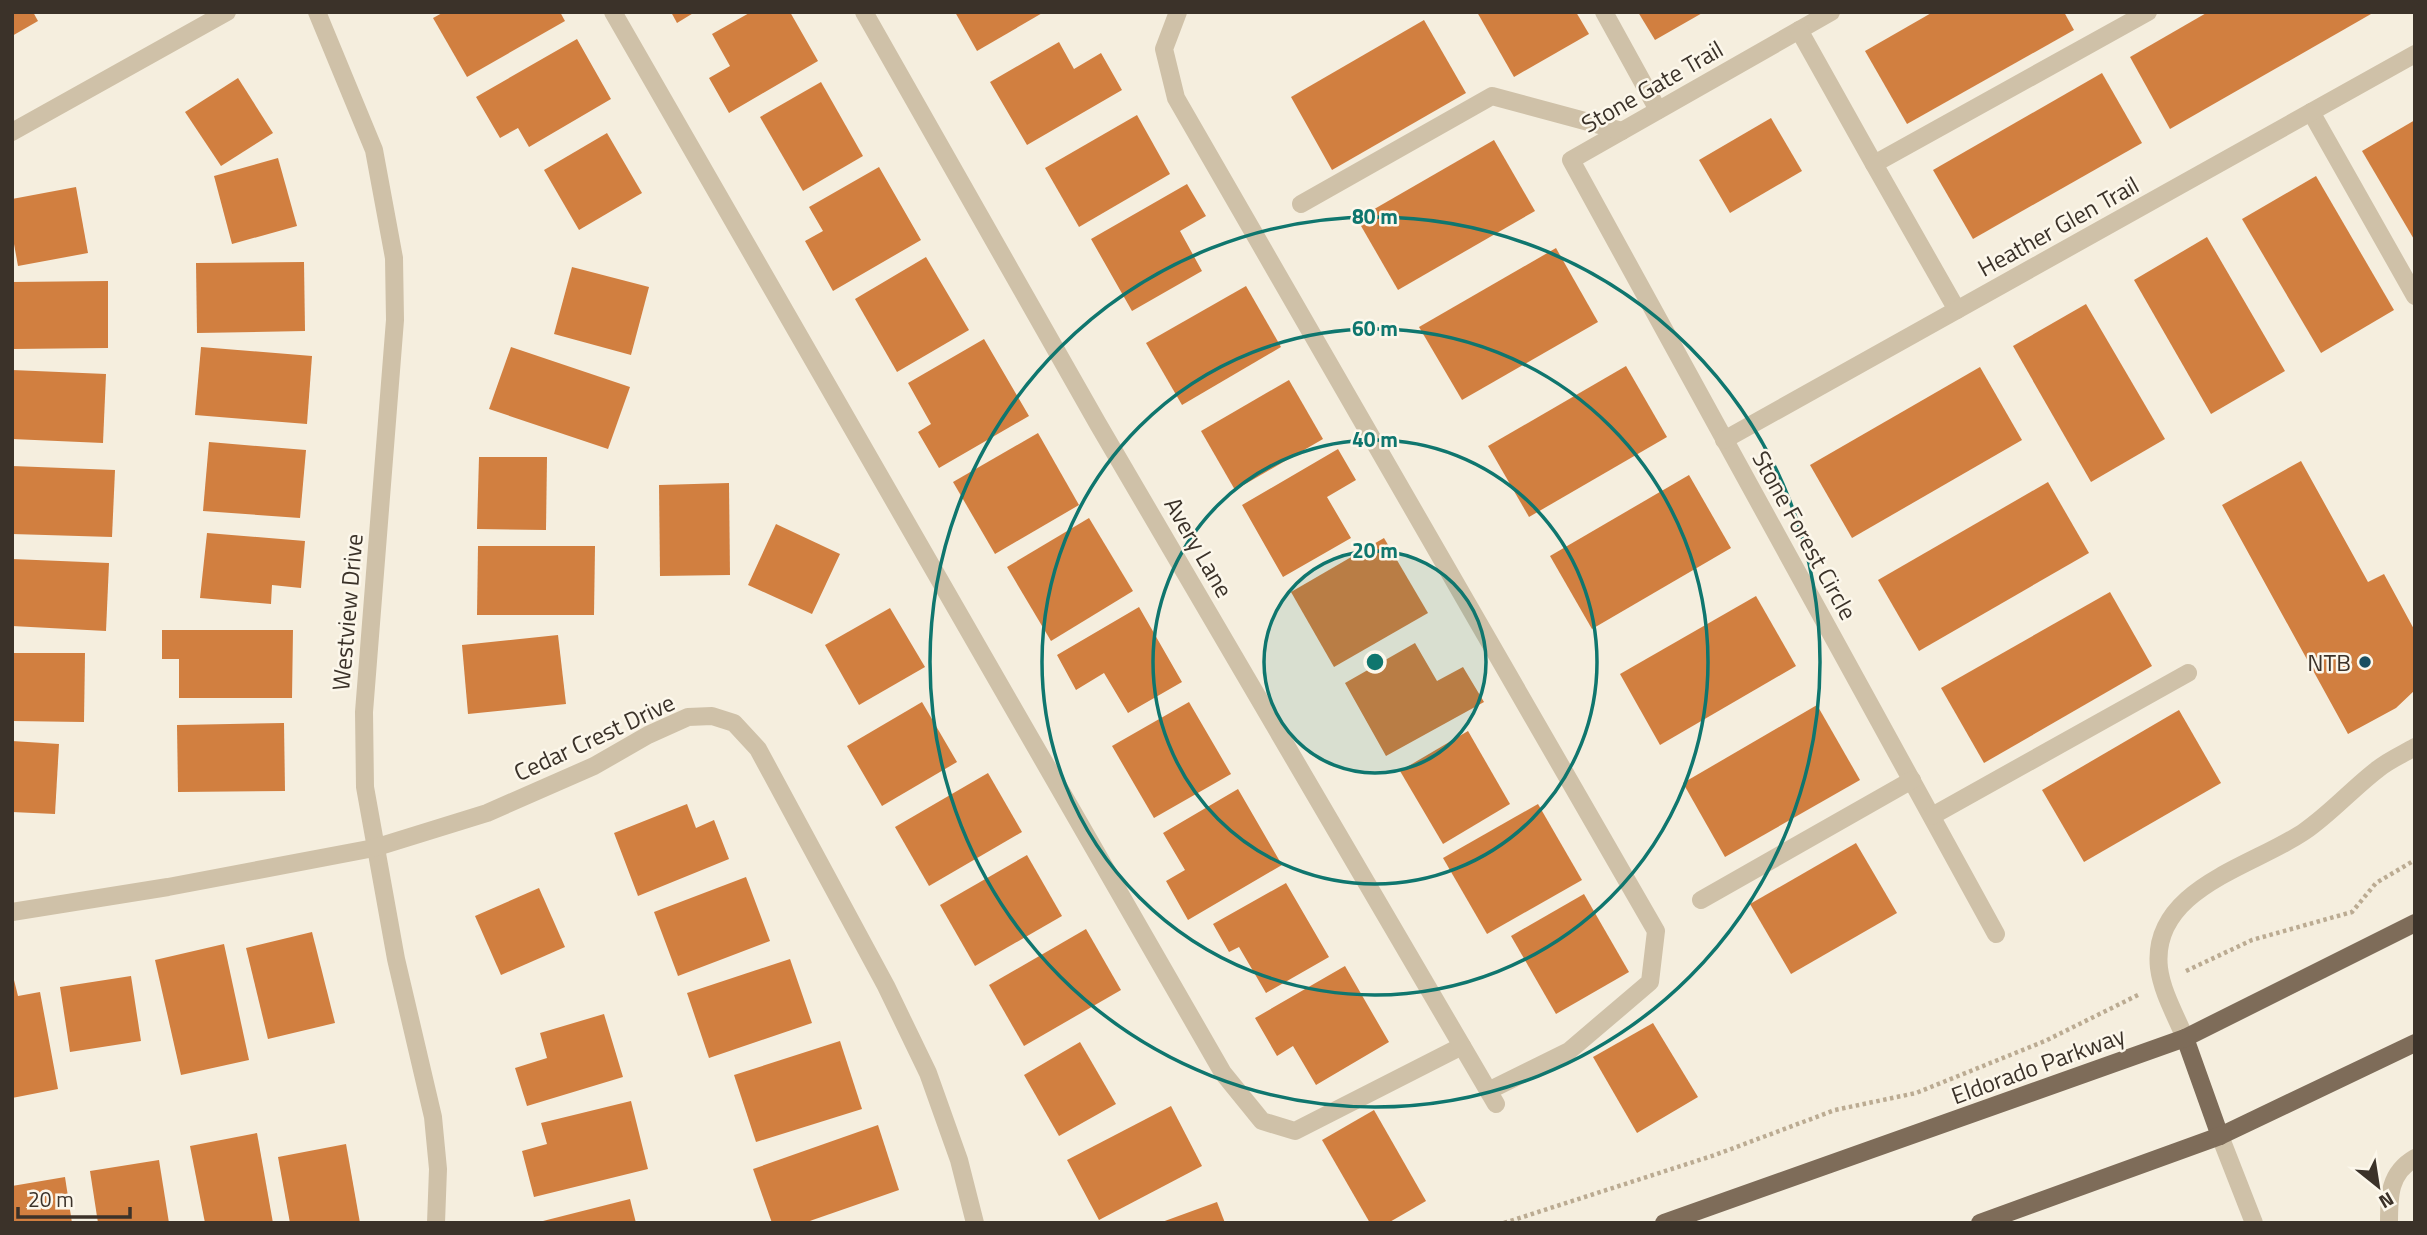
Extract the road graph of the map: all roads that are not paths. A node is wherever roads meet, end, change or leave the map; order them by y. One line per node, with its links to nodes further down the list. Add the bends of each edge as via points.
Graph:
1 (227, 12): 14 (street)
2 (317, 12): 25 (street, Westview Drive, via 374,150 394,258 395,320 364,712 365,787)
3 (612, 12): 32 (street, via 1223,1073 1262,1121 1295,1131)
4 (864, 12): 32 (street, Avery Lane, via 1098,424)
5 (1178, 12): 32 (street, Avery Lane, via 1164,49 1176,98 1656,931 1650,982 1569,1051 1492,1097)
6 (1604, 12): 11 (street)
7 (1831, 12): 9 (street, Stone Gate Trail)
8 (2148, 12): 16 (street)
9 (1799, 30): 11 (street, Stone Gate Trail); 16 (street)
10 (2415, 54): 12 (street, Heather Glen Trail)
11 (1658, 110): 13 (street, Stone Gate Trail)
12 (2311, 112): 18 (street); 19 (street, Heather Glen Trail)
13 (1622, 131): 15 (street, Stone Gate Trail); 17 (street, via 1492,96)
14 (12, 132)
15 (1571, 160): 20 (street, Stone Forest Circle)
16 (1874, 164): 19 (street)
17 (1301, 204)
18 (2415, 296)
19 (1957, 310): 20 (street, Heather Glen Trail)
20 (1724, 440): 23 (street, Stone Forest Circle)
21 (2188, 673): 24 (street)
22 (2415, 747): 30 (street, via 2379,767 2304,832 2196,891 2161,936 2162,983)
23 (1912, 780): 24 (street, Stone Forest Circle); 26 (street)
24 (1932, 816): 29 (street, Stone Forest Circle)
25 (374, 848): 27 (street, Cedar Crest Drive); 35 (street, Westview Drive, via 433,1117 438,1169); 36 (street, Cedar Crest Drive, via 486,813 594,766 688,717 712,716 734,723 758,749 781,788 928,1073)
26 (1701, 900)
27 (12, 912)
28 (2415, 923): 30 (main road, Eldorado Parkway)
29 (1996, 934)
30 (2185, 1038): 33 (main road); 37 (main road, Eldorado Parkway)
31 (2415, 1043): 33 (main road)
32 (1462, 1046)
33 (2220, 1136): 38 (main road); 39 (street)
34 (2415, 1158): 40 (street, via 2398,1172 2389,1192)
35 (436, 1223)
36 (975, 1223)
37 (1664, 1223)
38 (1980, 1223)
39 (2254, 1223)
40 (2389, 1223)

